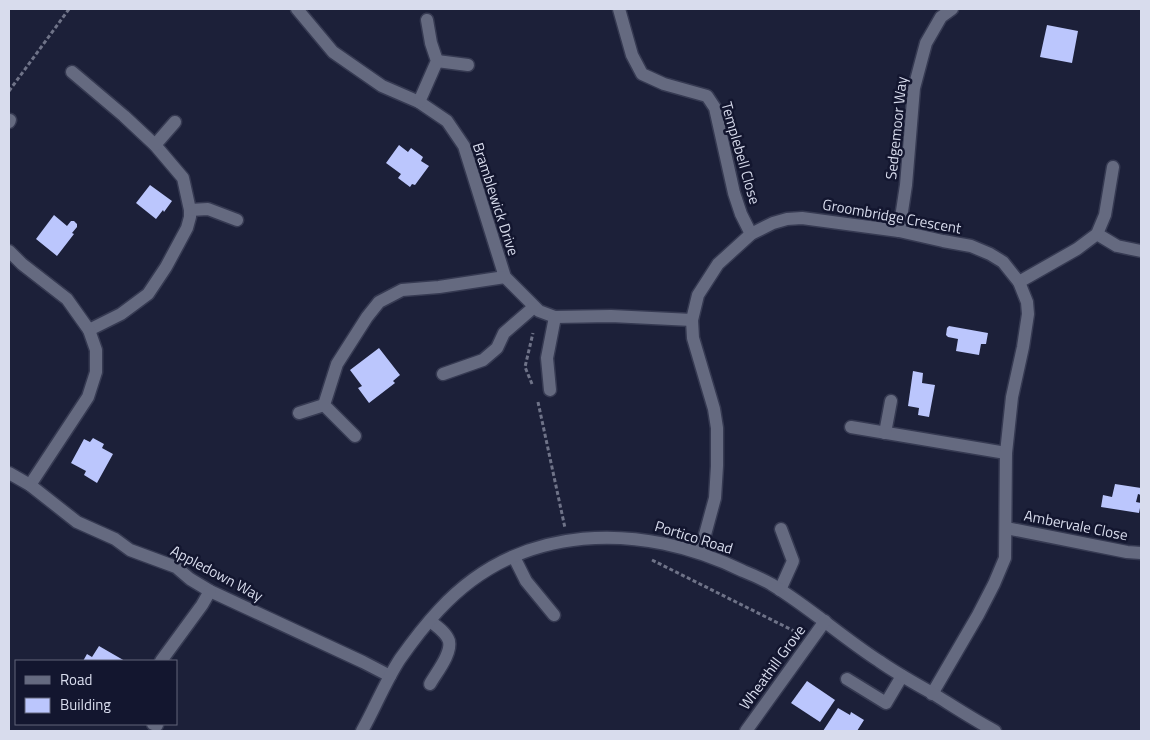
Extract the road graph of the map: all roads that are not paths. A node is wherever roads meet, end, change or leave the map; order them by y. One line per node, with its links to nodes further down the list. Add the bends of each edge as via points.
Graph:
1 (297, 9): 8 (street, Bramblewick Drive, via 333,52 382,86)
2 (619, 9): 15 (street, Templebell Close, via 632,54 642,74 706,96 714,108 734,193)
3 (952, 9): 14 (street, Sedgemoor Way, via 940,17 926,43 914,88)
4 (427, 20): 5 (street)
5 (437, 62): 6 (street); 8 (street)
6 (468, 65)
7 (72, 72): 10 (street)
8 (419, 102): 19 (street, Bramblewick Drive, via 447,121 464,146)
9 (175, 122): 10 (street)
10 (155, 145): 12 (street, via 183,178)
11 (1113, 167): 16 (street, via 1105,215)
12 (190, 210): 13 (street, via 208,209); 24 (street, via 186,228 148,294 121,314)
13 (236, 220)
14 (899, 231): 15 (street, Groombridge Crescent, via 802,218 773,223); 20 (street, Groombridge Crescent, via 971,246 990,254 1003,262)
15 (751, 234): 23 (street, Groombridge Crescent, via 718,264 698,295)
16 (1097, 234): 18 (street, via 1117,246); 20 (street)
17 (9, 251): 24 (street, via 67,299)
18 (1141, 251)
19 (505, 277): 21 (street, Bramblewick Drive); 28 (street, via 402,290 379,302 337,364)
20 (1019, 282): 33 (street, Groombridge Crescent, via 1028,314 1012,397)
21 (534, 307): 22 (street, Bramblewick Drive); 25 (street, via 504,333 497,348 483,360)
22 (555, 317): 23 (street, Bramblewick Drive); 26 (street, via 547,358)
23 (692, 320): 38 (street, Groombridge Crescent, via 693,338 717,428 715,498)
24 (89, 330): 35 (street, via 96,350 96,372 88,397)
25 (443, 374)
26 (550, 390)
27 (891, 402): 31 (street)
28 (324, 405): 29 (street); 32 (street)
29 (299, 413)
30 (852, 427): 31 (street)
31 (885, 432): 33 (street)
32 (355, 436)
33 (1006, 453): 36 (street, Groombridge Crescent)
34 (9, 473): 35 (street, Appledown Way)
35 (30, 485): 42 (street, Appledown Way, via 77,522 115,539 130,550 176,567)
36 (1006, 528): 39 (street, Ambervale Close); 51 (street, Groombridge Crescent, via 1005,558 994,584)
37 (781, 529): 41 (street, via 793,561)
38 (700, 553): 40 (street, Portico Road, via 644,540 595,537 551,544); 41 (street, Portico Road)
39 (1141, 553)
40 (514, 557): 43 (street, via 526,581); 44 (street, Portico Road, via 470,583)
41 (780, 590): 45 (street, Portico Road)
42 (210, 591): 46 (street); 47 (street, Appledown Way)
43 (554, 615)
44 (430, 621): 47 (street, Portico Road); 50 (street, via 444,632 449,641 448,654)
45 (825, 621): 48 (street, Portico Road); 53 (street, Wheathill Grove)
46 (163, 660)
47 (390, 676): 52 (street, Portico Road)
48 (902, 676): 49 (street, via 886,703); 51 (street, Portico Road)
49 (847, 678)
50 (430, 684)
51 (932, 694): 54 (street, Portico Road)
52 (362, 731)
53 (746, 731)
54 (995, 731)

